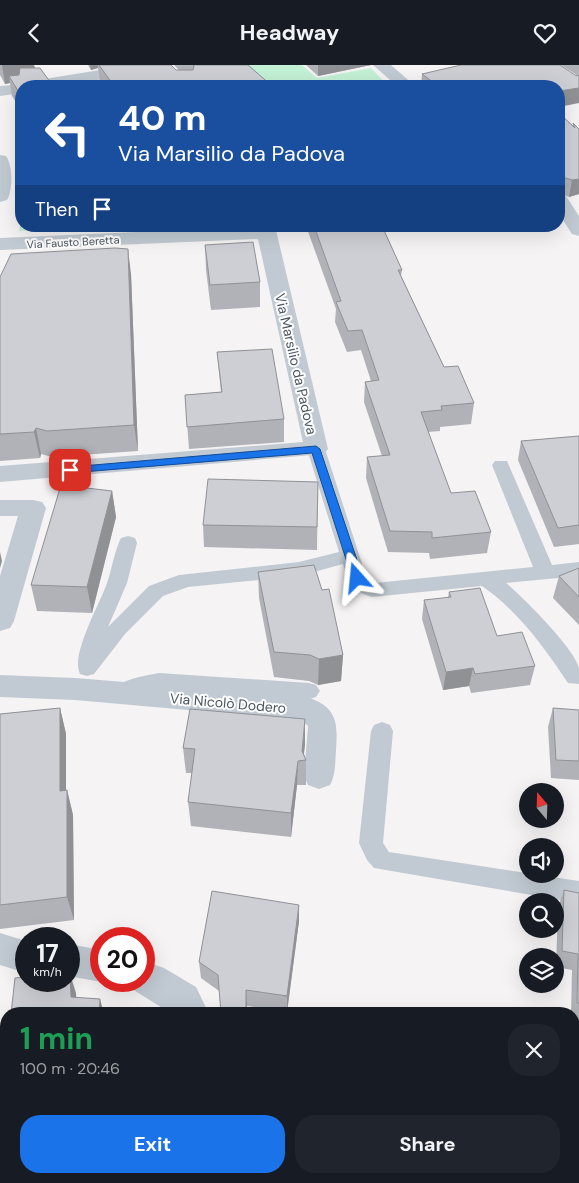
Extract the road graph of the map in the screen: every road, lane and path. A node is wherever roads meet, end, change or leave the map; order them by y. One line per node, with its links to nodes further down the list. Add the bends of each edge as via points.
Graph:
1 (381, 65): 4 (street)
2 (166, 69): 3 (street)
3 (79, 80)
4 (400, 80)
5 (15, 89): 6 (street)
6 (0, 91)
7 (0, 160): 8 (street)
8 (0, 196)
9 (565, 209): 10 (street)
10 (579, 230)
11 (231, 232): 13 (street, Via Fausto Beretta)
12 (266, 232): 14 (street, Via Marsilio da Padova)
13 (0, 245)
14 (316, 449): 16 (street, Via Marsilio da Padova); 19 (lane)
15 (502, 465): 21 (lane)
16 (0, 474)
17 (0, 508): 23 (street, via 33,508)
18 (128, 543): 25 (lane, via 117,583 94,637)
19 (350, 556): 22 (lane, via 361,585 375,591); 25 (lane, via 299,569 186,580 168,585 156,591 118,629)
20 (579, 569): 21 (lane)
21 (545, 572): 22 (lane)
22 (484, 578): 24 (lane, via 524,610)
23 (0, 621)
24 (575, 677)
25 (81, 679): 26 (street, Via Nicolò Dodero); 28 (street, Via Nicolò Dodero)
26 (0, 686)
27 (309, 691): 28 (lane, via 160,681)
28 (121, 693): 30 (street, Via Nicolò Dodero, via 307,709 323,724)
29 (382, 731): 31 (lane, via 371,843 382,861)
30 (319, 776)
31 (579, 892)
32 (0, 949): 33 (street)
33 (15, 954)
34 (155, 982): 35 (street, via 183,999)
35 (187, 1007)

